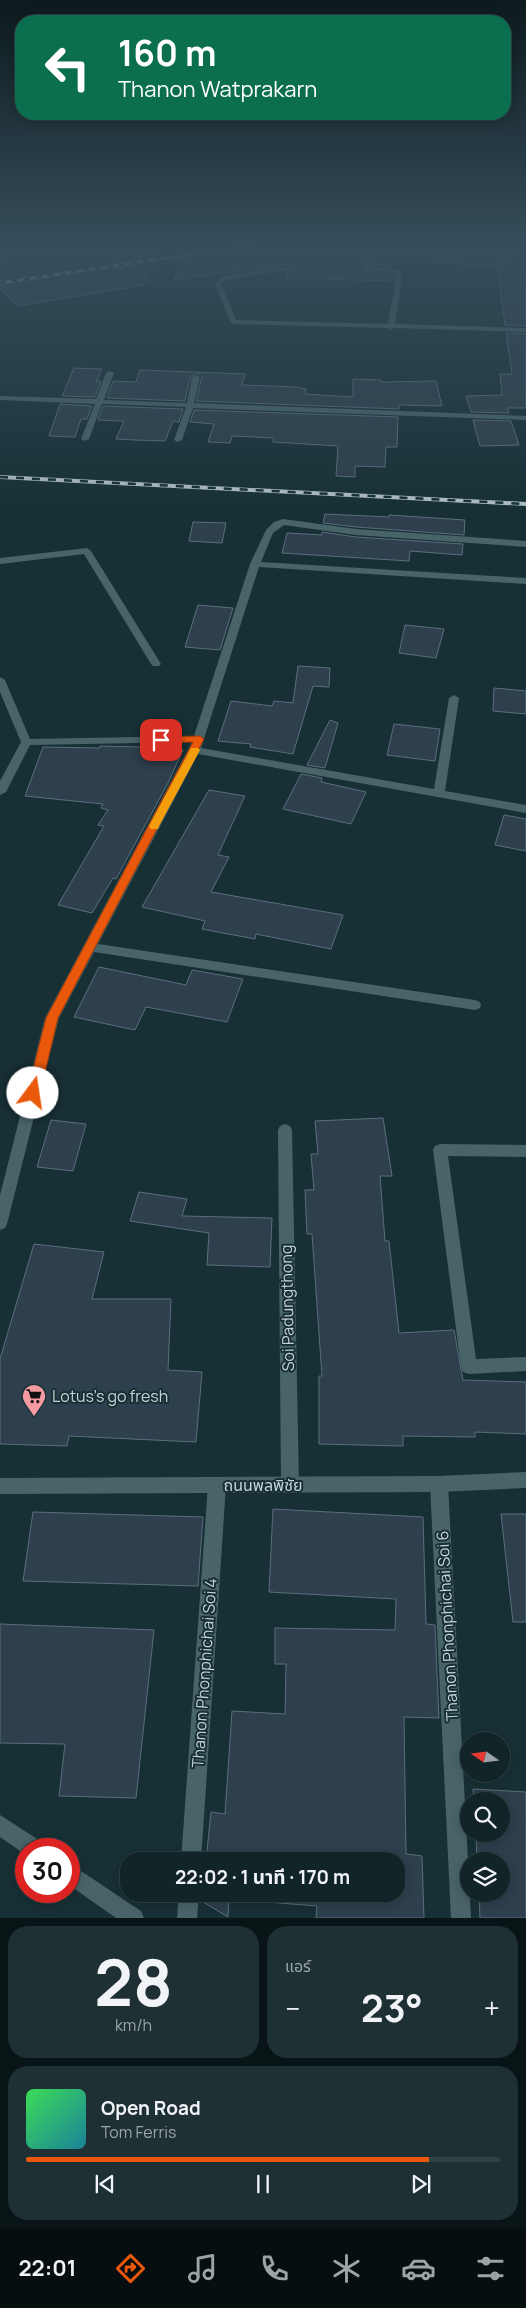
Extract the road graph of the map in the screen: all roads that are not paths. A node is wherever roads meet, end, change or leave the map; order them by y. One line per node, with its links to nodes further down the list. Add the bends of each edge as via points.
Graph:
1 (110, 373): 4 (street)
2 (196, 377): 5 (street)
3 (0, 398): 4 (street)
4 (97, 403): 5 (street); 7 (street)
5 (190, 406): 6 (street); 8 (street)
6 (526, 418)
7 (85, 439)
8 (178, 440)
9 (526, 544): 11 (street, via 347,531 283,522 269,532)
10 (0, 561): 13 (street, via 87,551)
11 (255, 564): 12 (street); 17 (street)
12 (526, 581)
13 (156, 664)
14 (0, 680): 16 (street)
15 (454, 698): 19 (street)
16 (26, 742): 17 (street); 18 (street)
17 (197, 745): 19 (street); 21 (street)
18 (0, 792)
19 (438, 794): 20 (street)
20 (526, 809)
21 (90, 947): 22 (street); 25 (street, via 52,1018)
22 (475, 1005)
23 (285, 1130): 28 (street, Soi Padungthong)
24 (526, 1151): 26 (street, via 440,1150 469,1367)
25 (0, 1224)
26 (526, 1364)
27 (526, 1480): 29 (street, ถนนพลพิชัย)
28 (290, 1484): 29 (street, ถนนพลพิชัย); 30 (street, ถนนพลพิชัย)
29 (439, 1484): 39 (street, Thanon Phonphichai Soi 6)
30 (218, 1485): 31 (street, ถนนพลพิชัย); 34 (street, Thanon Phonphichai Soi 4)
31 (0, 1486)
32 (0, 1825): 33 (street)
33 (19, 1838)
34 (192, 1852)
35 (80, 1881): 37 (street)
36 (188, 1902): 38 (street)
37 (134, 1918)
38 (187, 1918)
39 (461, 1918)

